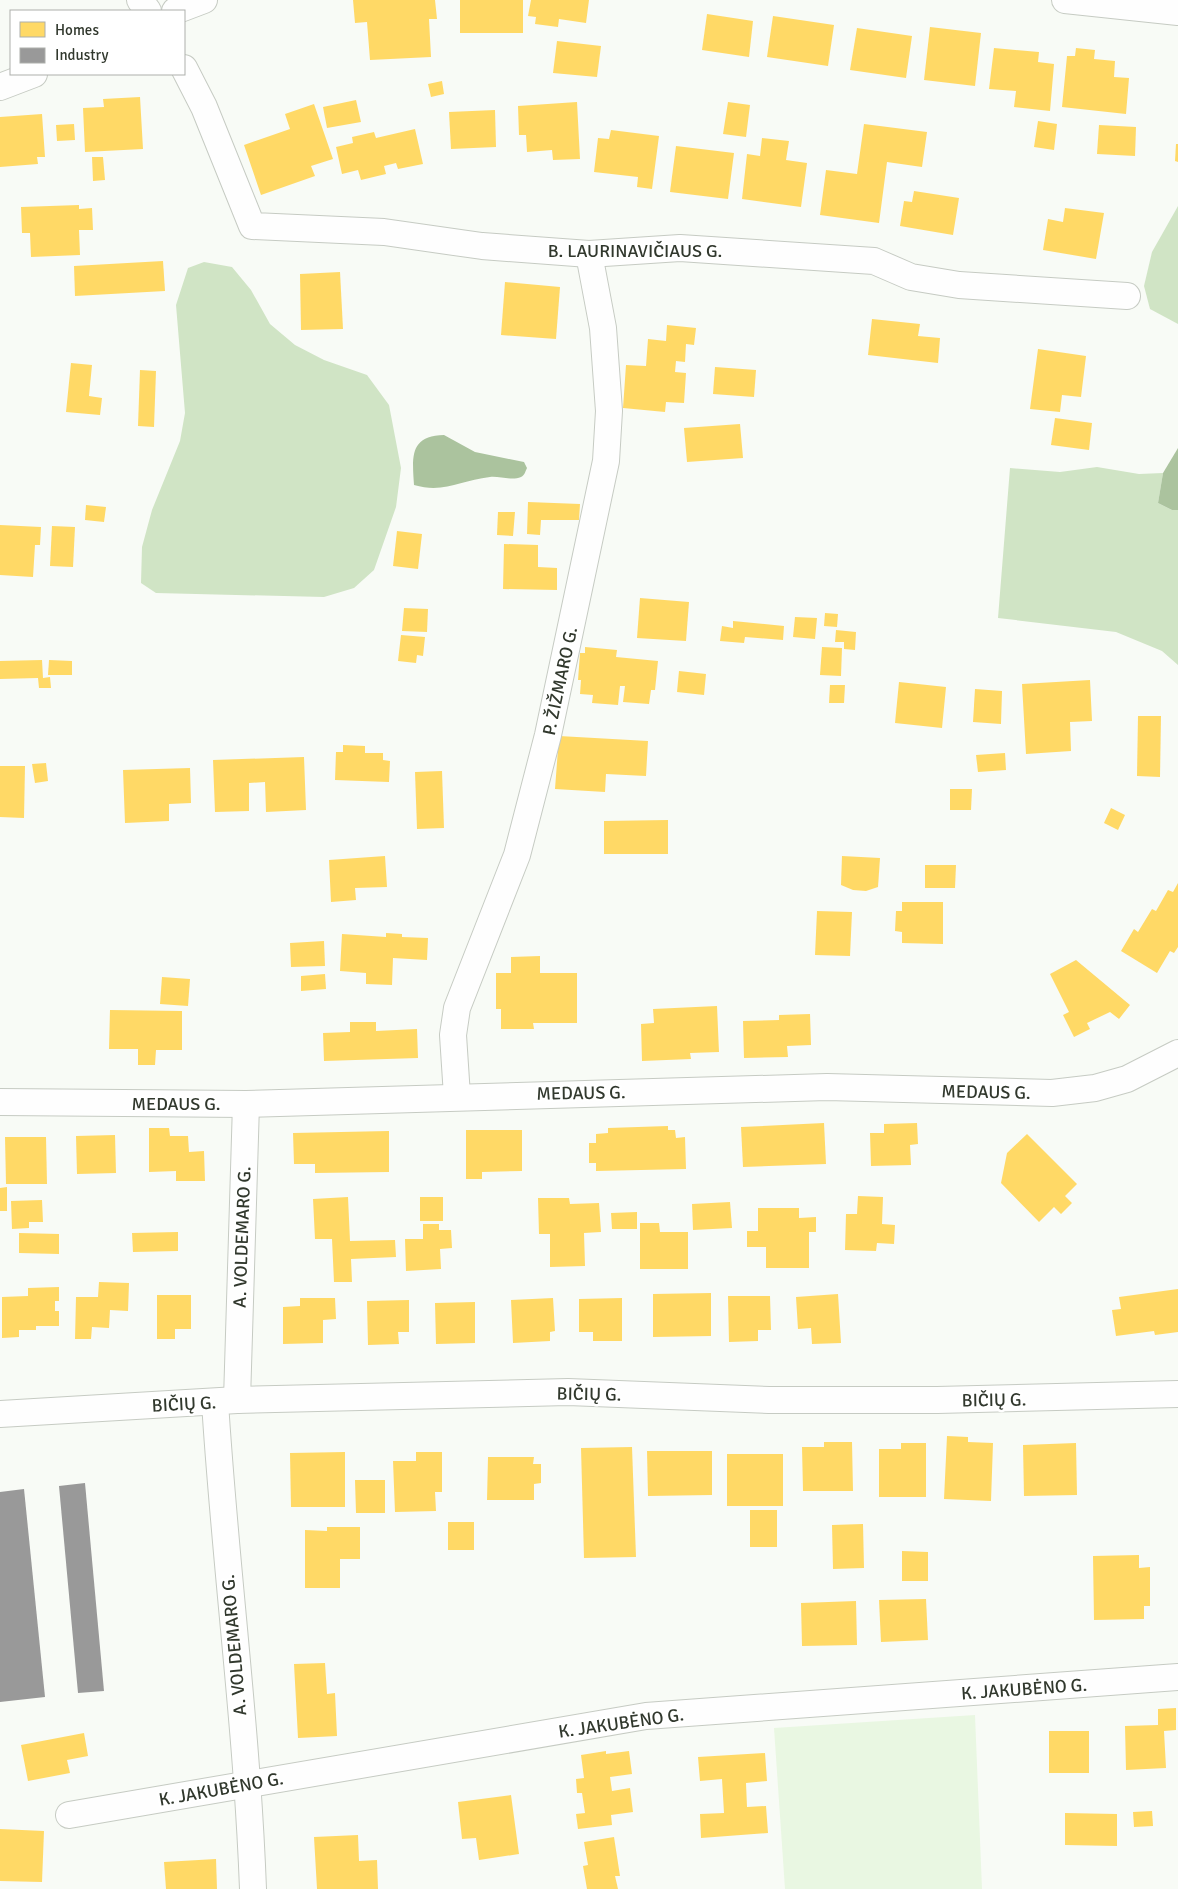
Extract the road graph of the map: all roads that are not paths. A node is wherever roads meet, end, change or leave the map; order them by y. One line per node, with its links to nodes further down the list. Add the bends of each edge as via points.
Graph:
1 (204, 0): 3 (street)
2 (1065, 0): 4 (street)
3 (178, 10)
4 (1178, 12)
5 (185, 70): 8 (street, B. LAURINAVIČIAUS G., via 204,107 252,226 384,232 482,246)
6 (31, 75): 7 (street)
7 (0, 87)
8 (589, 254): 9 (street, B. LAURINAVIČIAUS G., via 680,248 874,261 911,277 959,285); 11 (street, P. ŽIŽMARO G., via 603,328 609,411 606,461 548,735 516,855 458,1008 453,1035)
9 (1127, 296)
10 (1168, 1059): 11 (street, MEDAUS G., via 1128,1079 1095,1088 1052,1093 827,1087)
11 (457, 1096): 13 (street, MEDAUS G.)
12 (0, 1102): 13 (street, MEDAUS G.)
13 (246, 1104): 15 (street, A. VOLDEMARO G.)
14 (1178, 1394): 15 (street, BIČIŲ G., via 1040,1399 779,1400 568,1392)
15 (226, 1401): 16 (street, BIČIŲ G.); 18 (street, A. VOLDEMARO G., via 222,1515)
16 (0, 1414)
17 (1178, 1677): 18 (street, K. JAKUBĖNO G., via 646,1716)
18 (246, 1784): 19 (street, K. JAKUBĖNO G.); 20 (street, A. VOLDEMARO G.)
19 (69, 1815)
20 (253, 1889)

